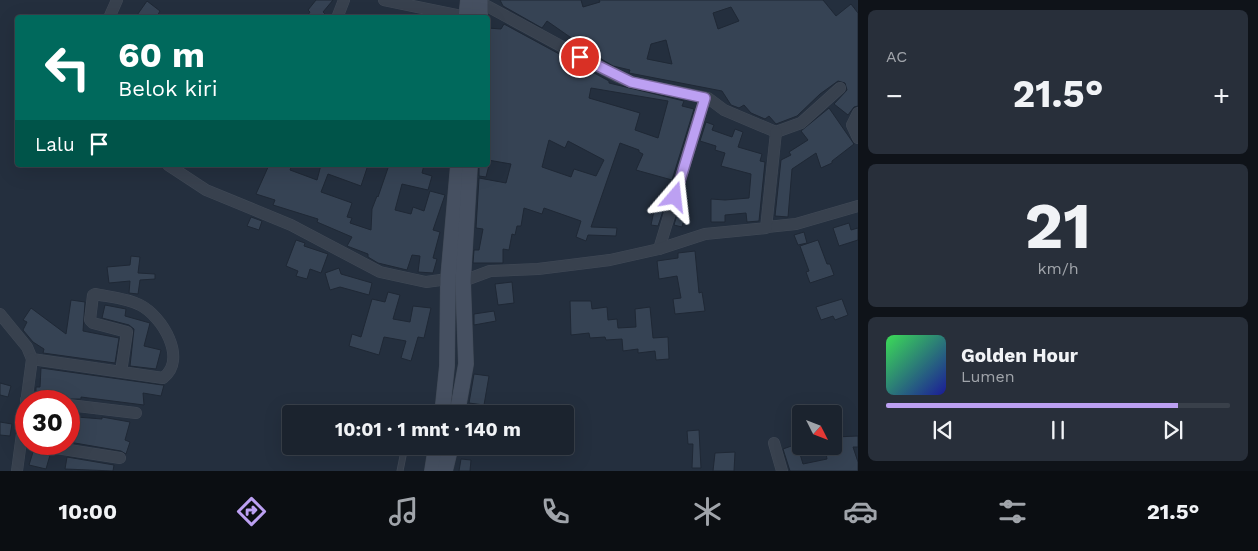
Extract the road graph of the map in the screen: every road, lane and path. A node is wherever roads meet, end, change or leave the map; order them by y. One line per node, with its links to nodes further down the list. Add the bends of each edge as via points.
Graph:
1 (117, 0): 5 (street)
2 (344, 0): 6 (street)
3 (384, 0): 7 (street)
4 (476, 1): 8 (main road); 9 (main road); 11 (street, via 618,77)
5 (110, 15)
6 (338, 15)
7 (456, 15)
8 (467, 15)
9 (479, 15)
10 (840, 88): 13 (street, via 801,122)
11 (705, 98): 13 (street, via 724,110); 20 (street)
12 (858, 113): 14 (street, via 852,125)
13 (776, 132): 19 (street)
14 (858, 138)
15 (171, 167): 21 (street, via 206,190 291,225 380,272 426,282)
16 (458, 167): 21 (main road)
17 (470, 167): 21 (main road)
18 (858, 206): 19 (street, via 796,224)
19 (767, 227): 20 (street, via 705,234)
20 (659, 249): 21 (street, via 610,260 490,271)
21 (455, 280): 26 (main road); 27 (main road, via 466,364)
22 (0, 314): 23 (street, via 27,347)
23 (32, 359): 24 (street); 25 (street)
24 (121, 372): 24 (street, via 163,378 172,366 171,345 152,312 132,301 95,294 90,320 127,332)
25 (27, 390)
26 (443, 405)
27 (459, 405)
28 (80, 406): 29 (street)
29 (136, 413)
30 (774, 443): 41 (street)
31 (80, 452): 36 (street)
32 (22, 455): 37 (street)
33 (403, 455): 38 (lane)
34 (435, 455): 39 (main road)
35 (448, 455): 40 (main road)
36 (120, 458)
37 (17, 471)
38 (400, 471)
39 (432, 471)
40 (445, 471)
41 (782, 471)

